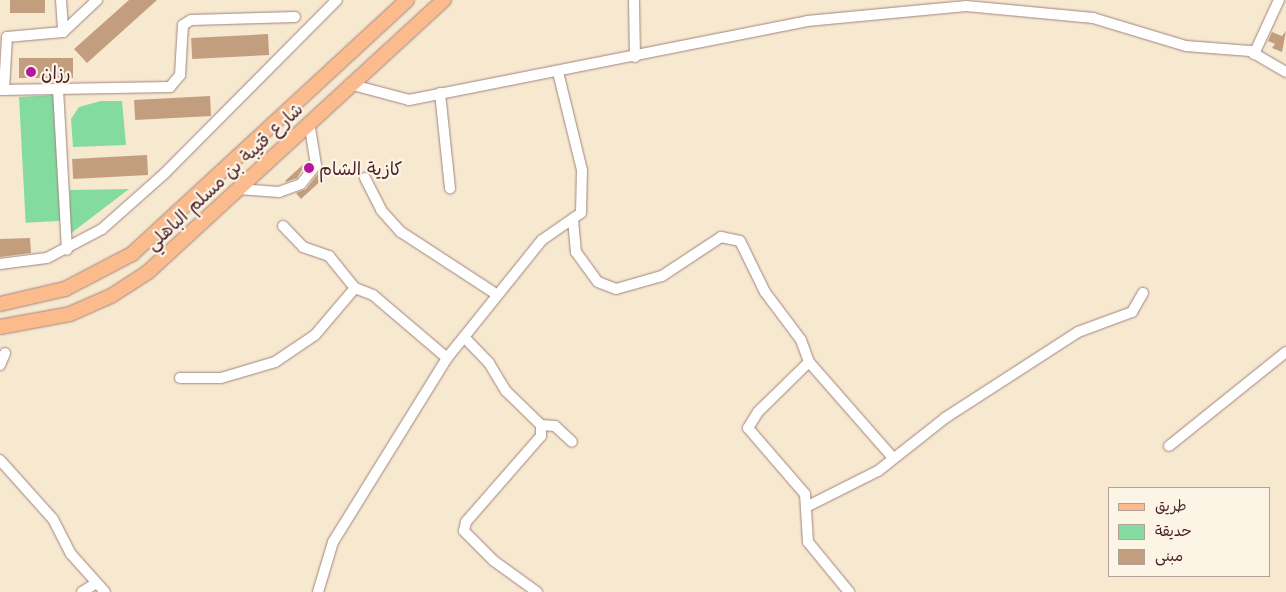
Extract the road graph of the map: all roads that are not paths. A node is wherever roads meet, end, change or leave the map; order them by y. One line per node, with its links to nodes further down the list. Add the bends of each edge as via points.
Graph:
1 (61, 0): 10 (street)
2 (96, 0): 10 (street)
3 (337, 0): 25 (street, via 165,172 102,229)
4 (407, 0): 30 (main road, شارع قتيبة بن مسلم الباهلي, via 132,254 65,289)
5 (444, 0): 15 (main road, شارع قتيبة بن مسلم الباهلي)
6 (634, 0): 12 (street)
7 (1278, 0): 11 (street)
8 (981, 3): 11 (street, via 1066,13 1186,46 1243,49); 12 (street, via 807,21)
9 (295, 18): 16 (street, via 190,20 183,25 180,75 170,86)
10 (63, 32): 17 (street, via 7,37)
11 (1254, 54): 14 (street)
12 (635, 57): 13 (street)
13 (558, 72): 18 (street); 23 (street, via 584,188 585,204)
14 (1286, 72)
15 (349, 84): 18 (street, via 409,100); 19 (main road, شارع قتيبة بن مسلم الباهلي)
16 (58, 89): 17 (street); 25 (street)
17 (2, 90)
18 (440, 93): 21 (street)
19 (309, 122): 22 (main road, شارع قتيبة بن مسلم الباهلي); 22 (street, via 316,165 301,184 279,192)
20 (365, 178): 29 (street, via 381,210 401,232)
21 (450, 188)
22 (238, 189): 31 (main road, شارع قتيبة بن مسلم الباهلي, via 148,272 111,296 48,320)
23 (573, 219): 29 (street, via 542,240); 36 (street, via 576,252 598,282 616,289 662,276 721,237 734,237 743,245 765,292 801,340)
24 (283, 226): 27 (street, via 303,247 329,256)
25 (67, 250): 26 (street, via 30,263)
26 (0, 264)
27 (355, 288): 35 (street, via 373,295); 38 (street, via 315,335 275,362 221,378)
28 (1143, 292): 42 (street, via 1132,312 1078,332 945,418)
29 (496, 294): 32 (street)
30 (0, 304)
31 (0, 327)
32 (465, 338): 35 (street); 39 (street, via 489,363 506,391)
33 (1286, 352): 41 (street)
34 (5, 353): 37 (street)
35 (447, 358): 48 (street, via 332,542)
36 (809, 362): 42 (street); 44 (street, via 758,412 748,428 805,494)
37 (0, 365)
38 (180, 378)
39 (541, 426): 40 (street, via 555,426); 49 (street, via 538,444 472,515 464,531 494,561)
40 (572, 442)
41 (1168, 446)
42 (893, 458): 44 (street, via 838,494)
43 (0, 460): 45 (street, via 53,519 71,554)
44 (808, 506): 50 (street, via 804,516 808,542)
45 (95, 584): 46 (street); 47 (street)
46 (82, 592)
47 (105, 592)
48 (318, 592)
49 (537, 592)
50 (849, 592)

